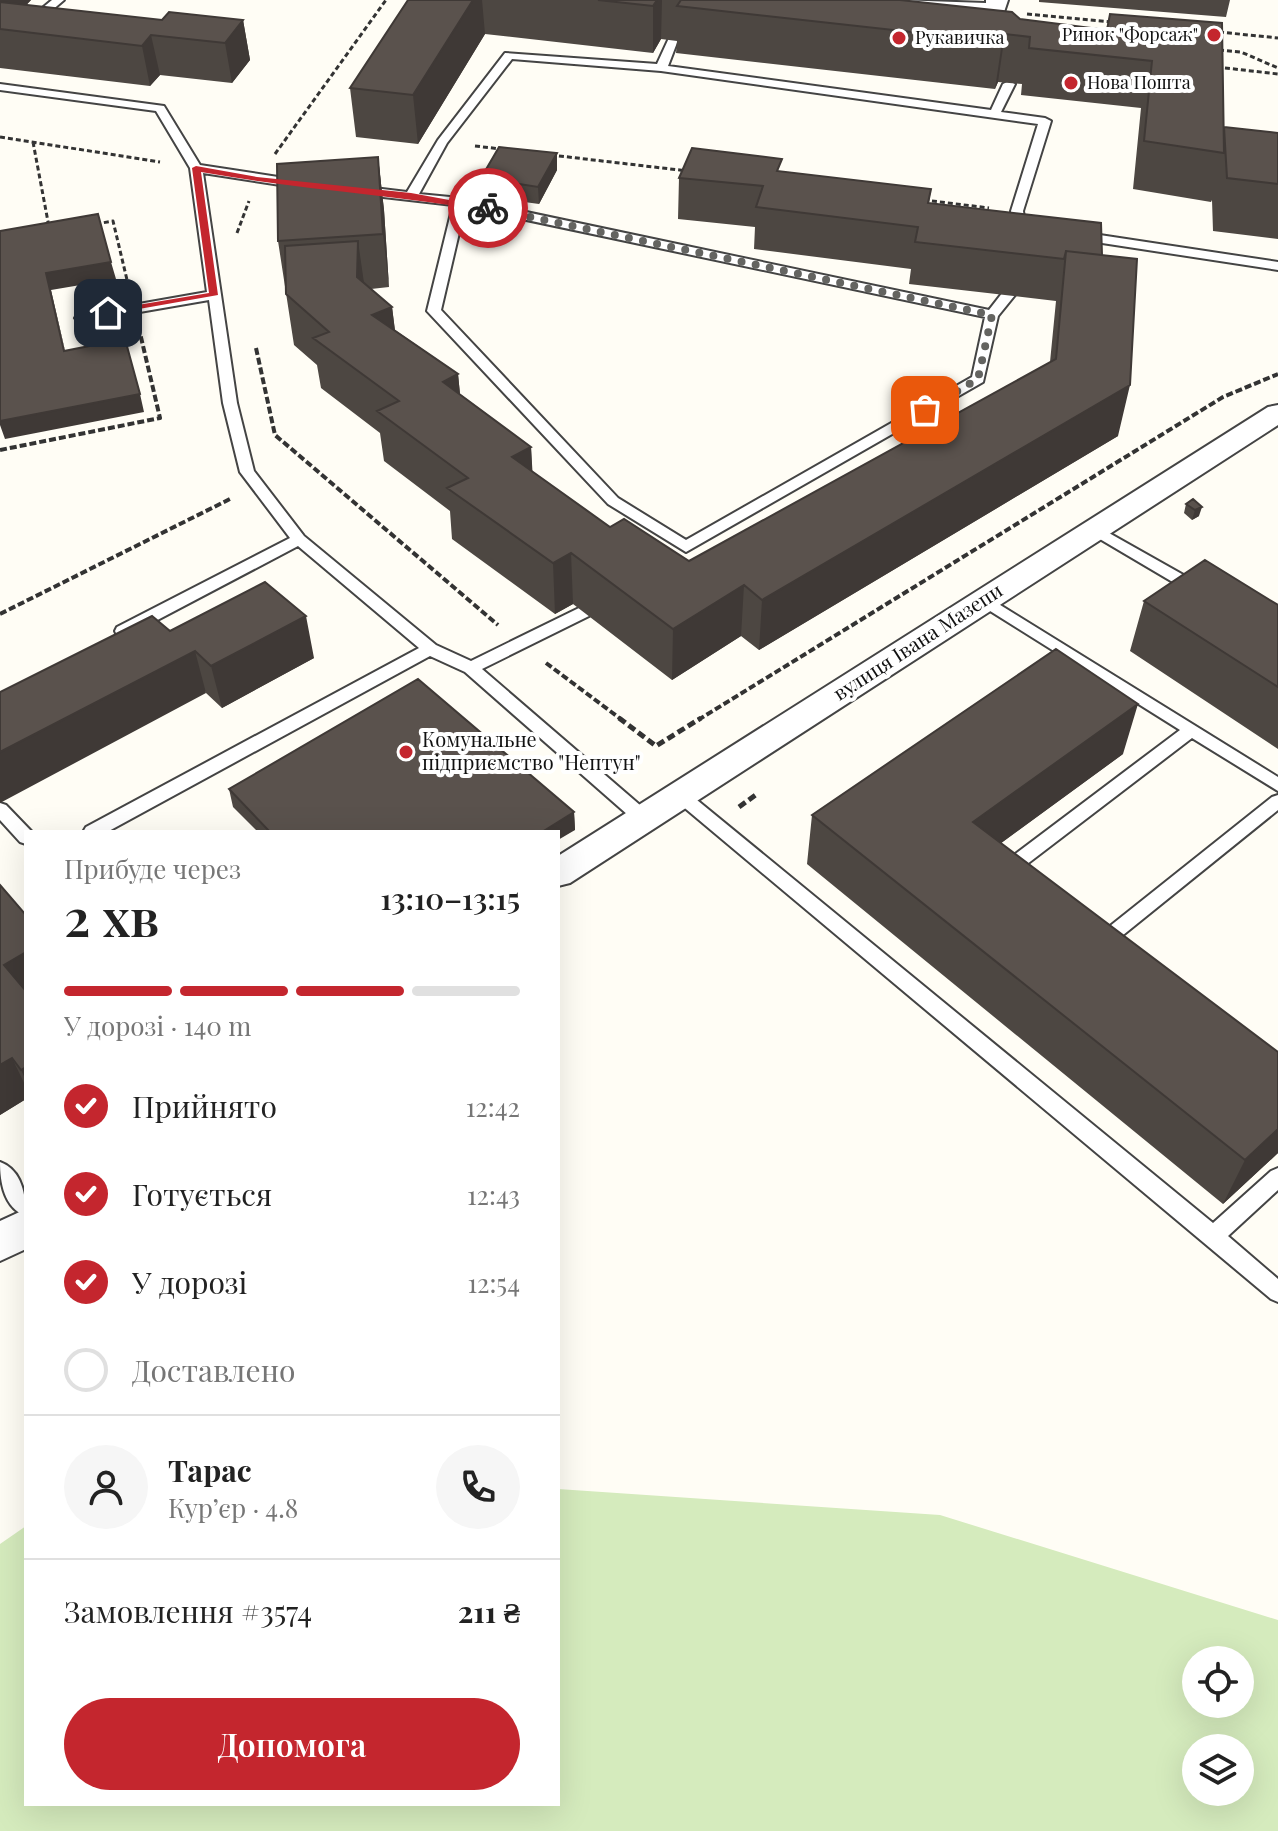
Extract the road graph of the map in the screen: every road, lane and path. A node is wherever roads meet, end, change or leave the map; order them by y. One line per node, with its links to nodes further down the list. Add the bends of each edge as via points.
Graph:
1 (59, 0): 6 (lane)
2 (908, 0): 3 (street)
3 (998, 9)
4 (1023, 13): 5 (path)
5 (1113, 22)
6 (22, 30)
7 (1218, 32): 8 (path)
8 (1278, 38)
9 (673, 40): 11 (lane)
10 (1215, 67): 12 (path)
11 (661, 68): 15 (lane); 18 (lane, via 509,55)
12 (1278, 74)
13 (1009, 84): 15 (lane)
14 (0, 87): 21 (lane, via 160,108)
15 (994, 115): 28 (lane, via 1045,121)
16 (0, 137): 17 (path)
17 (33, 142): 21 (path); 30 (path)
18 (442, 142): 19 (path); 25 (lane)
19 (504, 150)
20 (551, 155): 22 (path)
21 (196, 168): 23 (lane); 34 (lane)
22 (691, 172)
23 (319, 186)
24 (349, 189): 25 (lane)
25 (411, 196): 27 (lane)
26 (924, 200): 28 (path)
27 (460, 202): 37 (lane); 37 (lane, via 434,311 613,501 680,551 978,379)
28 (1017, 211): 31 (lane, via 1019,233)
29 (87, 225): 36 (path, via 113,221)
30 (49, 231)
31 (1050, 231)
32 (1065, 234): 33 (lane)
33 (1278, 266)
34 (214, 295): 36 (lane); 41 (lane, via 230,403 247,472)
35 (1008, 295): 37 (lane)
36 (134, 308): 38 (lane); 40 (path, via 160,418)
37 (992, 315)
38 (82, 318)
39 (1278, 413): 42 (street, вулиця Івана Мазепи)
40 (0, 450)
41 (257, 486): 43 (lane); 47 (path)
42 (1093, 529): 44 (lane); 45 (street, вулиця Івана Мазепи)
43 (299, 539): 48 (lane); 49 (lane)
44 (1213, 599)
45 (984, 600): 51 (lane); 53 (street, вулиця Івана Мазепи)
46 (584, 612): 50 (lane)
47 (0, 614)
48 (109, 639)
49 (430, 649): 50 (lane); 57 (lane)
50 (471, 668): 56 (lane)
51 (1192, 730): 52 (lane); 60 (lane, via 1008,869)
52 (1278, 785)
53 (680, 795): 56 (street, вулиця Івана Мазепи); 66 (lane)
54 (1278, 801): 61 (lane)
55 (0, 809): 58 (lane)
56 (642, 817): 59 (street, вулиця Івана Мазепи)
57 (96, 830)
58 (24, 835)
59 (560, 872)
60 (1031, 888)
61 (1101, 943)
62 (0, 1171): 64 (lane)
63 (1278, 1177): 66 (lane)
64 (24, 1204)
65 (24, 1228): 67 (street)
66 (1213, 1236): 68 (lane)
67 (0, 1243)
68 (1278, 1292)

